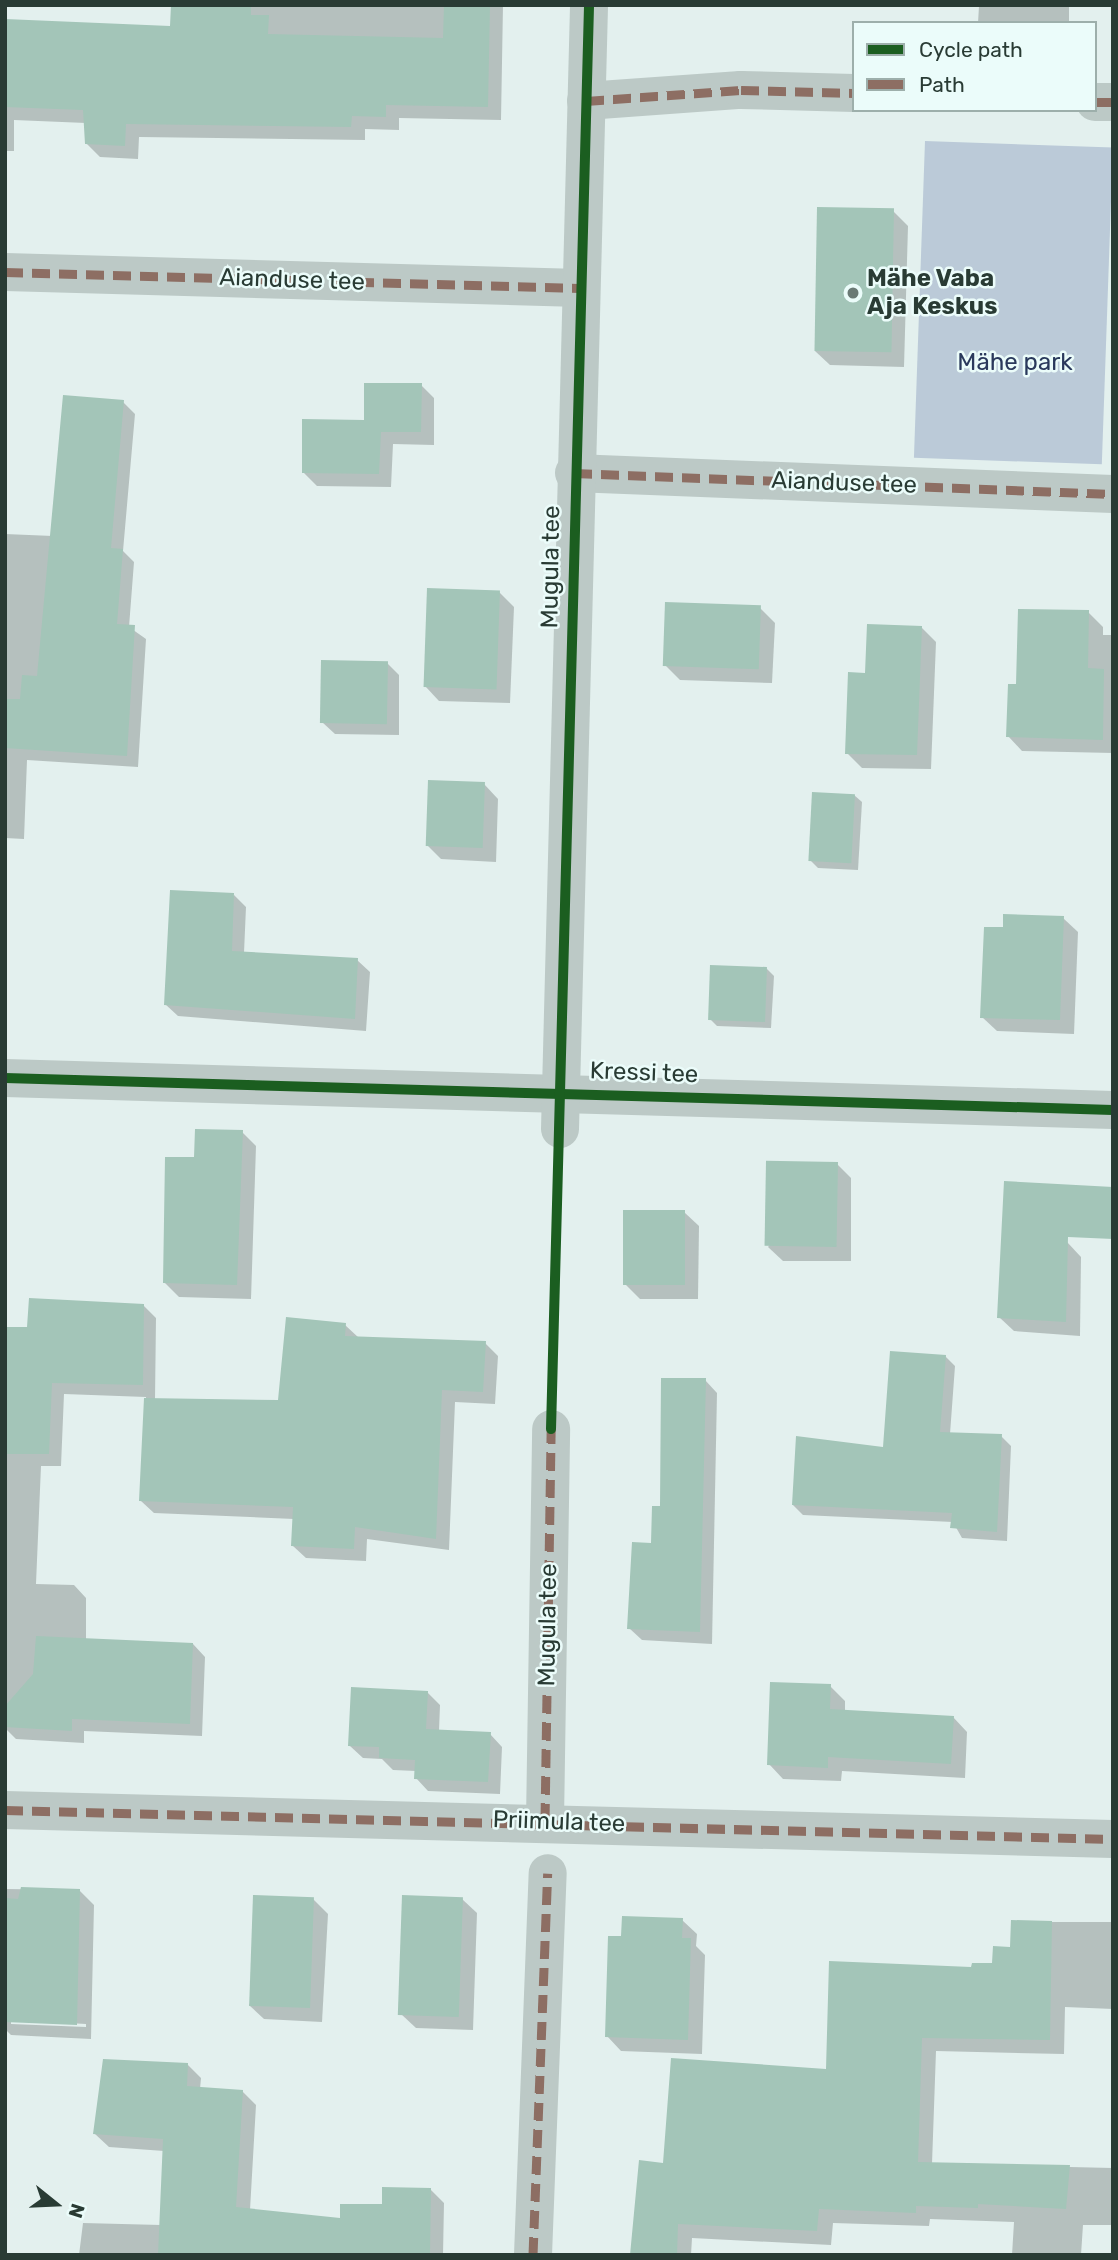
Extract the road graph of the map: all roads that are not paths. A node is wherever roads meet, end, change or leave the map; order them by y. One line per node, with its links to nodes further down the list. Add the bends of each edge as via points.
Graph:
1 (589, 5): 3 (street, Mugula tee)
2 (852, 93): 3 (street, via 741,90)
3 (586, 101): 5 (street, Mugula tee)
4 (5, 272): 5 (street, Aianduse tee)
5 (580, 288): 6 (street, Mugula tee)
6 (574, 473): 7 (street, Aianduse tee); 9 (street, Mugula tee)
7 (1113, 494)
8 (5, 1079): 9 (street, Kressi tee)
9 (560, 1091): 10 (street, Kressi tee); 11 (street, Mugula tee)
10 (1113, 1110)
11 (560, 1129)
12 (551, 1429): 14 (street, Mugula tee)
13 (5, 1810): 14 (street, Priimula tee)
14 (545, 1821): 15 (street, Priimula tee)
15 (1113, 1839)
16 (548, 1873): 17 (street)
17 (533, 2255)

